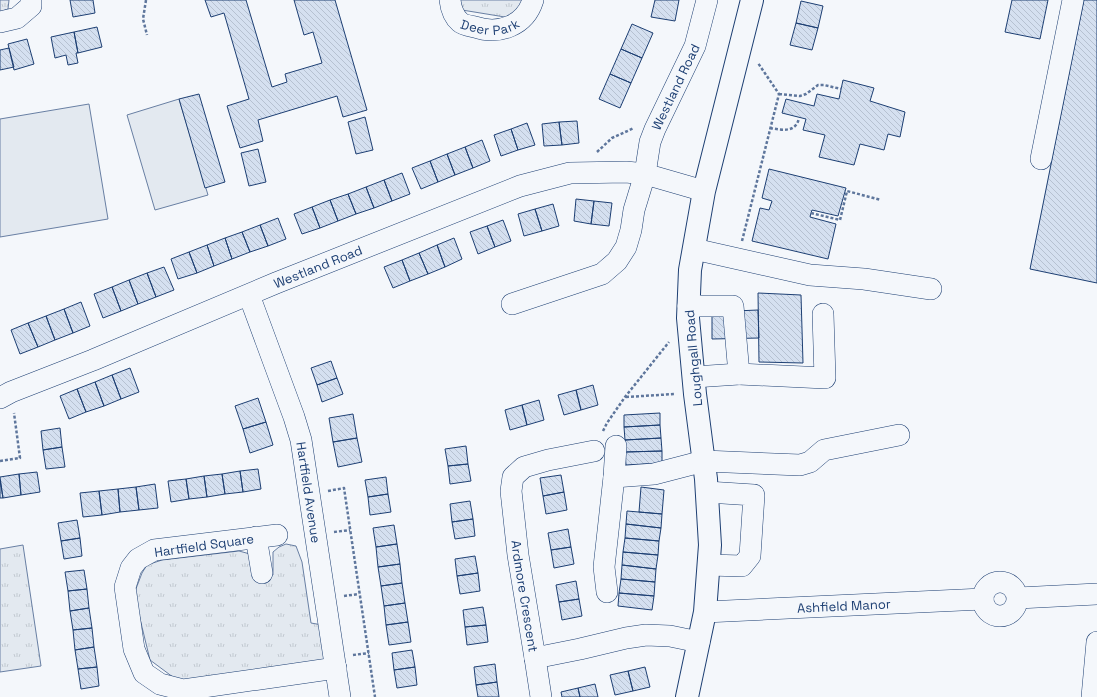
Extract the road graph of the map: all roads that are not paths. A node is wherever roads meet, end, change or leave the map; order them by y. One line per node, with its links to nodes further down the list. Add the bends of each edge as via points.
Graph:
1 (31, 0): 7 (street, via 31,6 17,18)
2 (450, 0): 3 (street, Deer Park, via 452,11 461,24 480,29 503,29 520,21)
3 (533, 0)
4 (707, 0): 9 (street, Westland Road, via 694,46 650,142)
5 (752, 0): 10 (main road, Loughgall Road)
6 (1074, 0): 8 (street)
7 (0, 22)
8 (1041, 160)
9 (645, 174): 10 (street, Westland Road); 13 (street, Westland Road, via 570,173 520,186); 14 (street, via 626,247 617,261 602,274)
10 (704, 191): 11 (main road, Loughgall Road)
11 (694, 249): 12 (street, via 810,275); 15 (main road, Loughgall Road)
12 (931, 288)
13 (249, 295): 19 (street, Westland Road); 36 (street, Hartfield Avenue, via 301,440)
14 (512, 304)
15 (688, 312): 17 (street, via 733,306); 18 (main road, Loughgall Road)
16 (823, 314): 17 (street, via 825,378)
17 (739, 374): 18 (street)
18 (694, 385): 23 (main road, Loughgall Road)
19 (5, 395)
20 (899, 435): 23 (street, via 824,450 810,462 800,465)
21 (616, 446): 24 (street)
22 (594, 451): 35 (street, Ardmore Crescent, via 524,467 513,477 511,491 518,555)
23 (704, 460): 24 (street, via 654,474); 25 (main road, Loughgall Road)
24 (614, 477): 30 (street, via 604,567)
25 (707, 492): 28 (main road, Loughgall Road); 28 (street, via 754,495 750,556 742,566)
26 (277, 534): 27 (street, Hartfield Square)
27 (256, 537): 29 (street); 36 (street, Hartfield Square, via 154,550 138,559 131,568 125,587 134,649 144,673 160,684 183,690)
28 (709, 565): 32 (main road, Loughgall Road)
29 (262, 573)
30 (606, 592)
31 (1097, 594): 32 (street, Ashfield Manor, via 1018,598 1013,587 997,582 987,588 983,599)
32 (705, 612): 33 (main road, Loughgall Road)
33 (699, 642): 35 (street, Ardmore Crescent, via 670,636 646,635); 39 (main road, Loughgall Road)
34 (1097, 642): 40 (street)
35 (535, 658): 38 (street)
36 (336, 668): 37 (street, Hartfield Avenue)
37 (340, 697)
38 (541, 697)
39 (687, 697)
40 (1092, 697)

